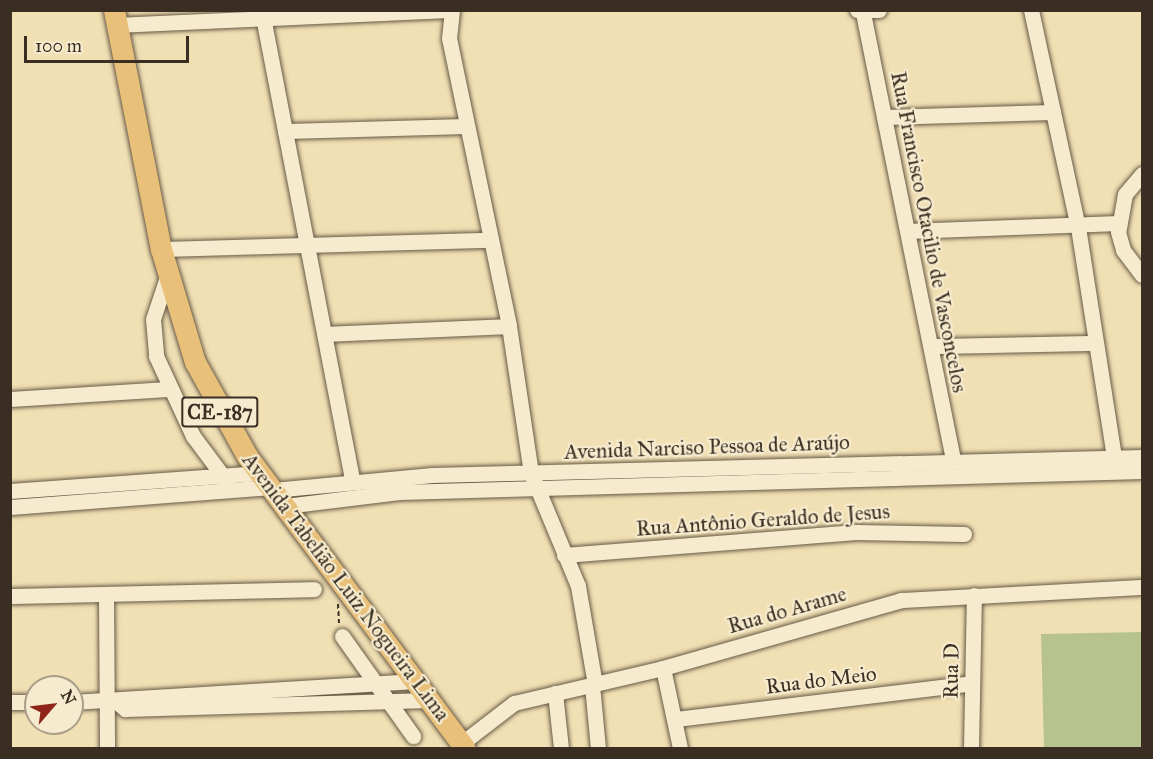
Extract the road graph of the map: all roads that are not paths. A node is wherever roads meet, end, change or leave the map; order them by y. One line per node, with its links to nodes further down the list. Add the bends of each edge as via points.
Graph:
1 (447, 10): 7 (street)
2 (452, 10): 10 (street, via 449,38)
3 (879, 10): 5 (street)
4 (1031, 10): 8 (street)
5 (860, 12): 9 (street, Rua Francisco Otacilio de Vasconcelos)
6 (116, 18): 7 (street); 18 (highway, Avenida Tabelião Luiz Nogueira Lima / CE-187)
7 (264, 22): 11 (street)
8 (1053, 112): 9 (street); 14 (street)
9 (884, 117): 15 (street, Rua Francisco Otacilio de Vasconcelos)
10 (467, 126): 11 (street); 16 (street)
11 (285, 131): 17 (street)
12 (1143, 174): 13 (street, via 1125,194)
13 (1118, 223): 14 (street); 19 (street, via 1123,250)
14 (1078, 227): 15 (street); 23 (street)
15 (908, 231): 24 (street, Rua Francisco Otacilio de Vasconcelos)
16 (491, 240): 17 (street); 21 (street)
17 (309, 245): 18 (street); 22 (street)
18 (161, 249): 20 (highway, Avenida Tabelião Luiz Nogueira Lima / CE-187)
19 (1143, 275)
20 (167, 277): 25 (street, via 153,319 156,356); 34 (highway, Avenida Tabelião Luiz Nogueira Lima / CE-187, via 195,362)
21 (509, 326): 22 (street); 31 (street)
22 (325, 334): 33 (street)
23 (1094, 343): 24 (street); 28 (street)
24 (933, 346): 29 (street, Rua Francisco Otacilio de Vasconcelos)
25 (168, 389): 26 (street); 32 (street)
26 (10, 399)
27 (1143, 457): 28 (street, Avenida Narciso Pessoa de Araújo)
28 (1114, 458): 29 (street, Avenida Narciso Pessoa de Araújo)
29 (953, 461): 31 (street, Avenida Narciso Pessoa de Araújo)
30 (1143, 471): 37 (street, Avenida Narciso Pessoa de Araújo)
31 (531, 473): 33 (street, Avenida Narciso Pessoa de Araújo); 37 (street)
32 (222, 476): 34 (street); 35 (street); 36 (street)
33 (352, 481): 34 (street, Avenida Narciso Pessoa de Araújo)
34 (272, 489): 36 (street); 37 (street, Avenida Narciso Pessoa de Araújo, via 354,494); 48 (highway, Avenida Tabelião Luiz Nogueira Lima / CE-187)
35 (10, 490)
36 (238, 490): 38 (street)
37 (536, 492): 40 (street)
38 (10, 507)
39 (964, 534): 40 (street, Rua Antônio Geraldo de Jesus, via 855,531)
40 (564, 555): 50 (street, via 578,586)
41 (1143, 588): 43 (street, Rua do Arame)
42 (314, 590): 45 (street)
43 (974, 595): 47 (street, Rua do Arame, via 901,600); 49 (street, Rua D)
44 (10, 596): 45 (street)
45 (105, 596): 56 (street)
46 (342, 636): 51 (street)
47 (663, 668): 50 (street, Rua do Arame); 57 (street)
48 (415, 681): 51 (street); 53 (highway, Avenida Tabelião Luiz Nogueira Lima / CE-187)
49 (972, 683): 57 (street, Rua do Meio); 64 (street, Rua D)
50 (594, 684): 52 (street, Rua do Arame); 62 (street)
51 (374, 686): 54 (street); 56 (street, via 126,696)
52 (555, 693): 59 (street, Rua do Arame, via 508,706); 61 (street)
53 (429, 700): 54 (street); 59 (highway, Avenida Tabelião Luiz Nogueira Lima / CE-187)
54 (387, 701): 56 (street, via 124,709); 58 (street)
55 (84, 702): 56 (street)
56 (111, 702): 60 (street)
57 (676, 719): 63 (street)
58 (413, 736)
59 (464, 746)
60 (108, 748)
61 (561, 748)
62 (598, 748)
63 (680, 748)
64 (971, 748)

